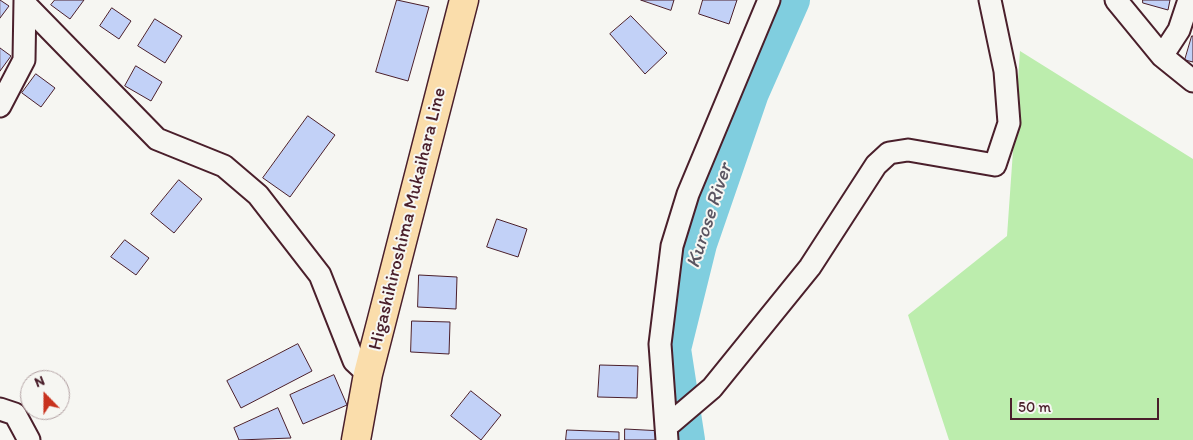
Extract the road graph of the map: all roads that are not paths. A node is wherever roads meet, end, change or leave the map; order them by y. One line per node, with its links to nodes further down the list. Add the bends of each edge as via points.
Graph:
1 (464, 0): 10 (main road, Higashihiroshima Mukaihara Line)
2 (769, 0): 12 (street, via 688,194 672,246 660,344)
3 (990, 0): 12 (street, via 1005,71 1009,123 995,165 908,150 889,154 876,165 810,268 712,388)
4 (1116, 0): 7 (street)
5 (1189, 0): 7 (street, via 1179,30)
6 (26, 3): 9 (street, via 24,60); 10 (street, via 157,139 224,166 258,195 320,275 354,361)
7 (1162, 56): 8 (street)
8 (1193, 81)
9 (0, 106)
10 (368, 374): 14 (main road, Higashihiroshima Mukaihara Line)
11 (0, 409): 13 (street, via 15,414)
12 (668, 429)
13 (29, 440)
14 (356, 440)

